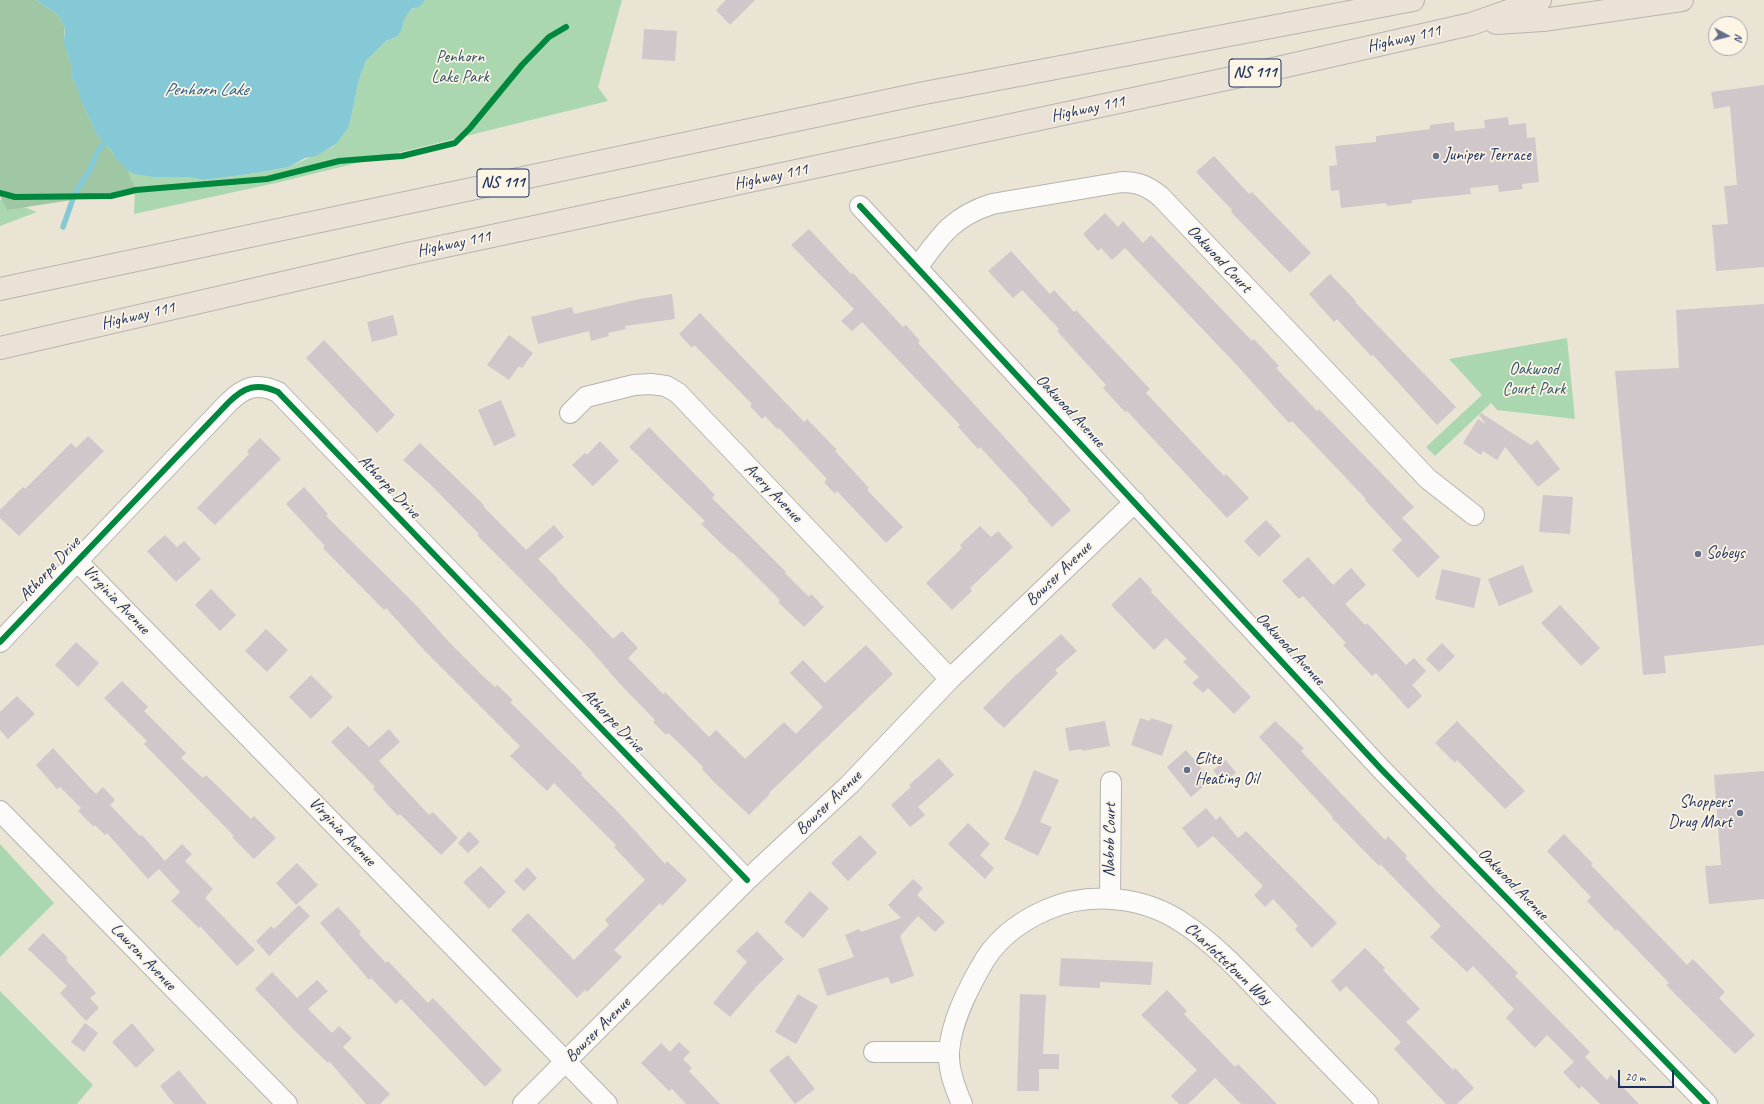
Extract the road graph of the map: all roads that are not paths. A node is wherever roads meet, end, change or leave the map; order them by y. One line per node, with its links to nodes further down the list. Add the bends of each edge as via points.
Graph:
1 (1413, 0): 7 (highway, NS 111, via 919,94)
2 (1540, 0): 4 (highway, Highway 111 / NS 111)
3 (1682, 0): 4 (highway, via 1543,20)
4 (1471, 24): 8 (highway, Highway 111 / NS 111, via 1264,71 408,254)
5 (860, 206): 6 (street, Oakwood Avenue)
6 (917, 268): 12 (street, Oakwood Avenue); 13 (street, Oakwood Court, via 944,232 973,210 992,204 1122,182 1144,184 1161,197 1428,479)
7 (0, 289)
8 (56, 335): 9 (highway, Highway 111 / NS 111); 10 (highway)
9 (0, 348)
10 (0, 354)
11 (570, 413): 16 (street, Avery Avenue, via 586,397 634,385 666,386 678,393)
12 (1135, 502): 16 (street, Bowser Avenue); 29 (street, Oakwood Avenue, via 1381,769)
13 (1474, 515)
14 (77, 561): 15 (street, Athorpe Drive); 19 (street, Athorpe Drive, via 238,392 267,387 278,392); 23 (street, Virginia Avenue)
15 (0, 642)
16 (950, 678): 19 (street, Bowser Avenue, via 849,785)
17 (1111, 782): 20 (street, Nabob Court)
18 (0, 811): 24 (street, Lawson Avenue)
19 (747, 880): 23 (street, Bowser Avenue)
20 (1110, 898): 22 (street, Charlottetown Way, via 1062,903 1033,916 1000,940 974,979 954,1027); 28 (street, Charlottetown Way, via 1159,910 1182,922 1205,939)
21 (874, 1052): 22 (street)
22 (949, 1052): 27 (street, Charlottetown Way, via 952,1080)
23 (566, 1062): 25 (street, Bowser Avenue); 26 (street, Virginia Avenue)
24 (287, 1104)
25 (523, 1104)
26 (607, 1104)
27 (962, 1104)
28 (1368, 1104)
29 (1707, 1104)

